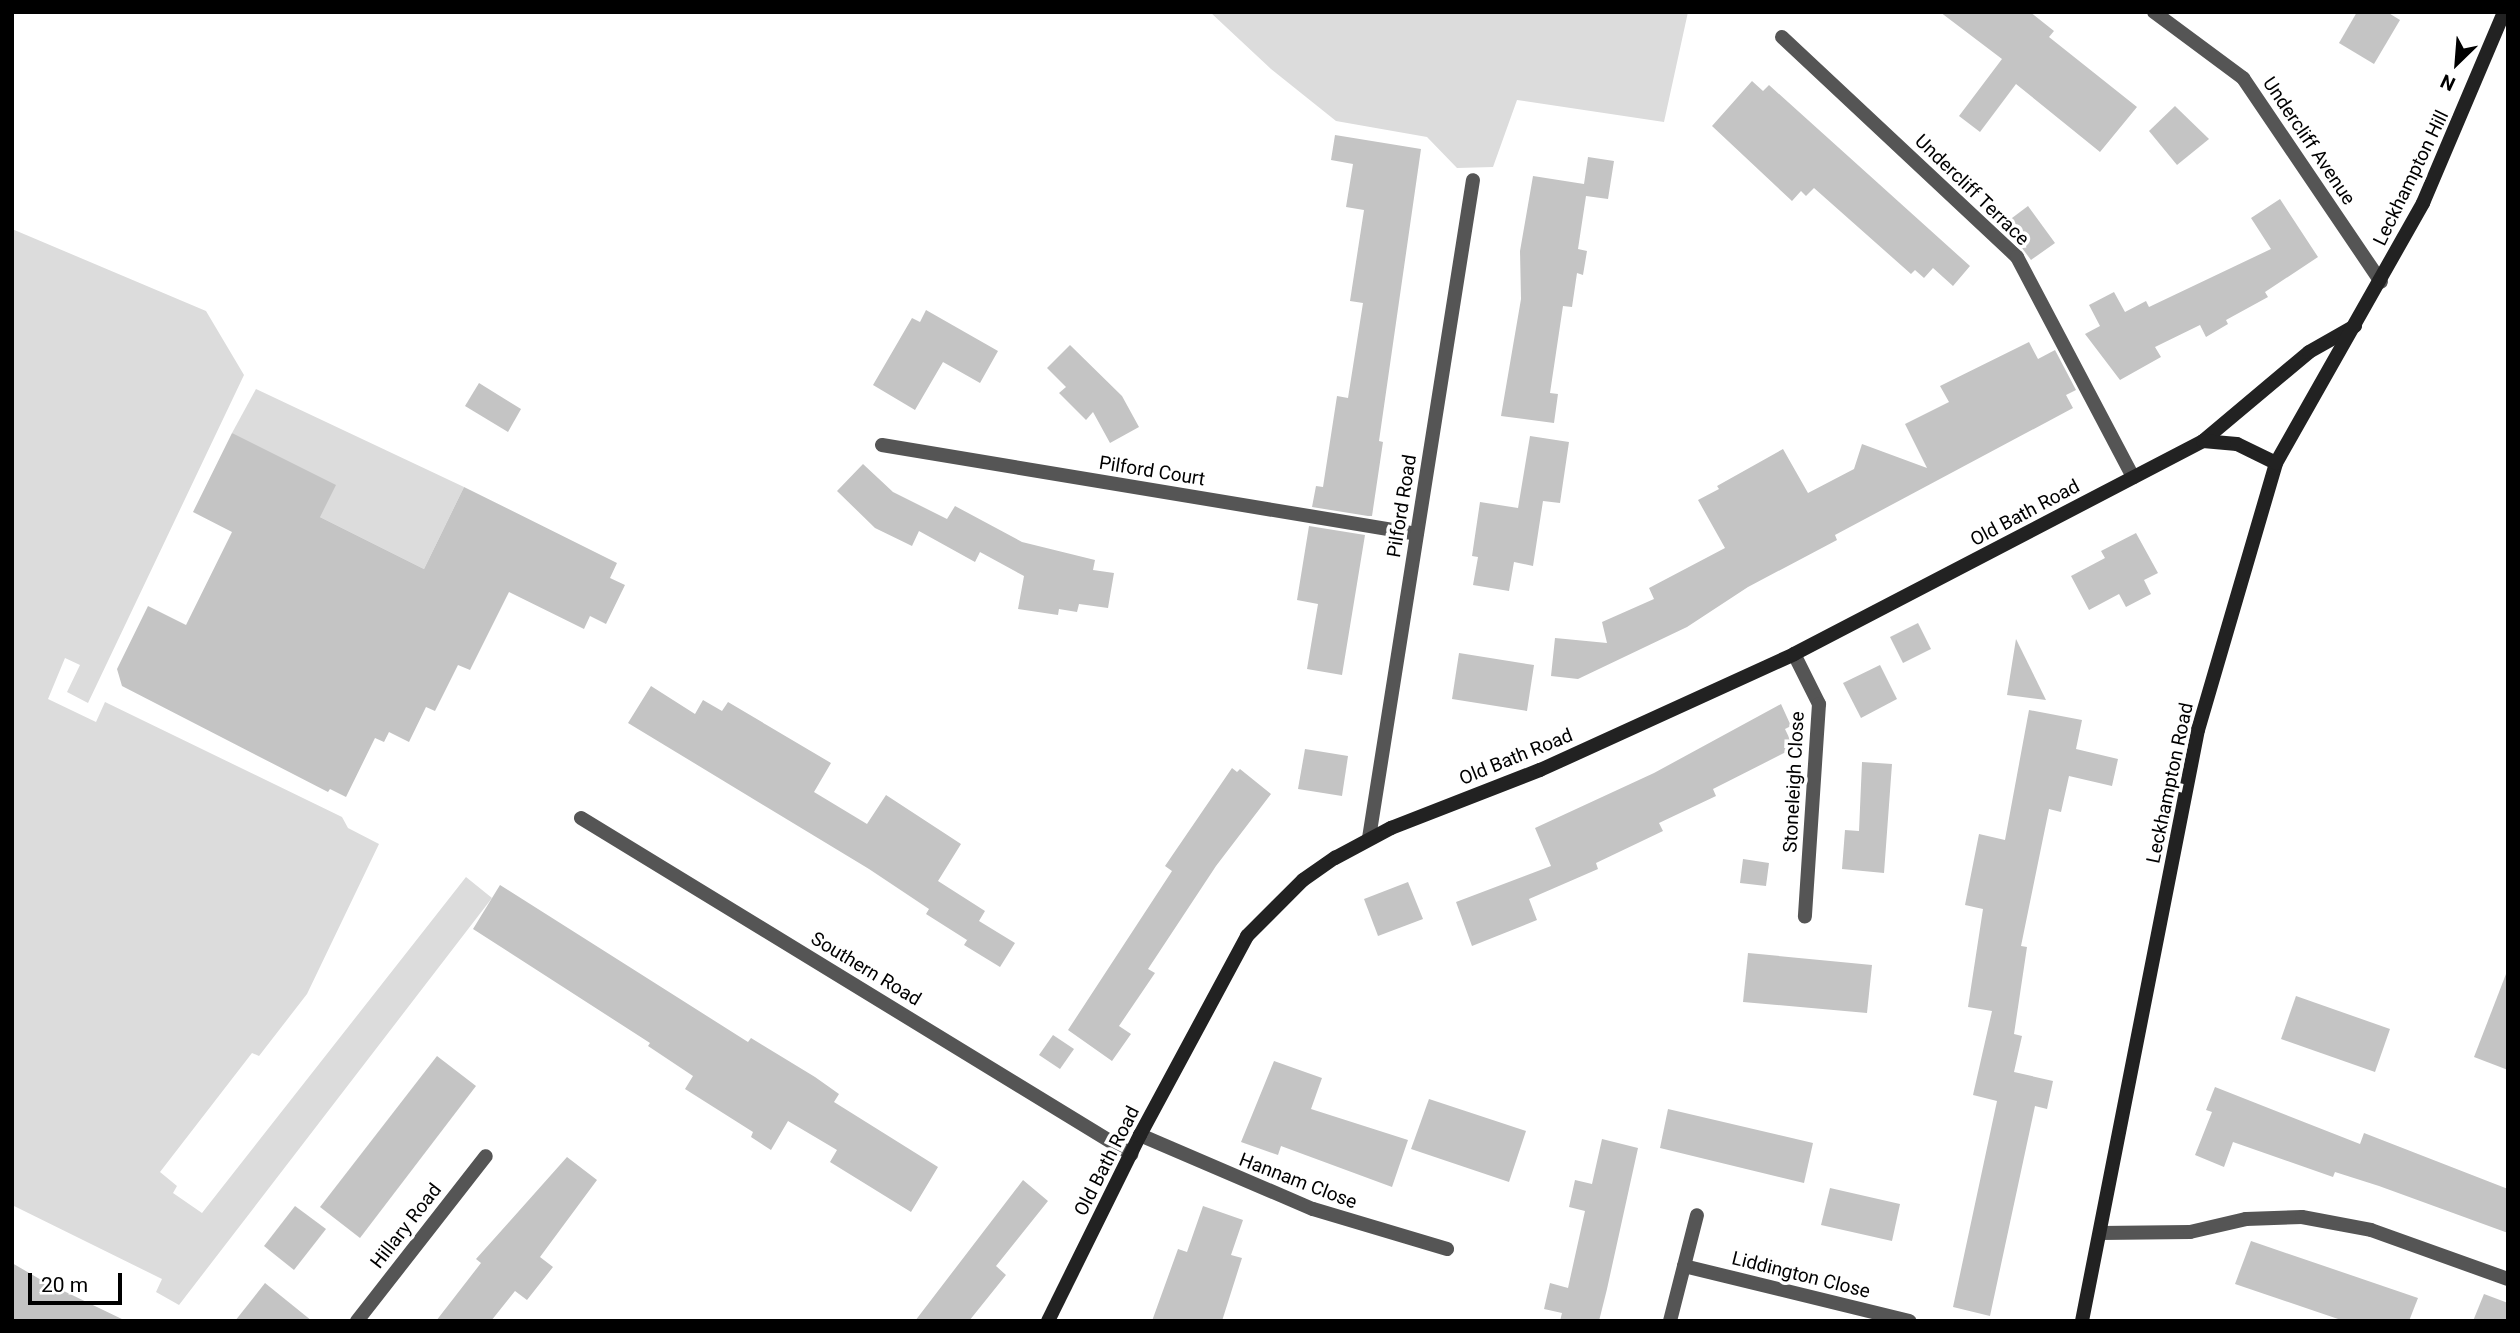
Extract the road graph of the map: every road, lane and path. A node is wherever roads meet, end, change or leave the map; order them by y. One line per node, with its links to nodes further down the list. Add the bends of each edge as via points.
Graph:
1 (2154, 12): 5 (street, Undercliff Avenue, via 2243,78)
2 (2504, 12): 5 (street, Leckhampton Hill, via 2460,122)
3 (1782, 37): 10 (street, Undercliff Terrace, via 2017,257)
4 (1474, 180): 11 (street, Pilford Road)
5 (2381, 282): 6 (street, Leckhampton Road)
6 (2355, 326): 7 (street, Old Bath Road, via 2309,352); 9 (street, Leckhampton Road)
7 (2203, 441): 9 (street, via 2237,444); 10 (street, Old Bath Road)
8 (882, 445): 11 (street, Pilford Court)
9 (2276, 463): 20 (street, Leckhampton Road, via 2198,730)
10 (2133, 477): 12 (street, Old Bath Road)
11 (1417, 534): 14 (street, Pilford Road)
12 (1794, 654): 14 (street, Old Bath Road, via 1540,770); 15 (street, Stoneleigh Close, via 1819,704)
13 (581, 818): 17 (street, Southern Road)
14 (1369, 838): 16 (street, Old Bath Road, via 1303,880 1247,936)
15 (1805, 917)
16 (1140, 1135): 17 (street, Old Bath Road); 21 (street, Hannam Close, via 1313,1209)
17 (1131, 1154): 25 (street, Old Bath Road)
18 (486, 1156): 24 (street, Hillary Road)
19 (1697, 1215): 22 (street)
20 (2100, 1233): 23 (street, via 2190,1232 2246,1219 2302,1217 2371,1230); 28 (street, Leckhampton Road)
21 (1447, 1249)
22 (1684, 1266): 26 (street); 27 (street, Liddington Close)
23 (2508, 1279)
24 (357, 1321)
25 (1048, 1321)
26 (1671, 1321)
27 (1909, 1321)
28 (2082, 1321)

